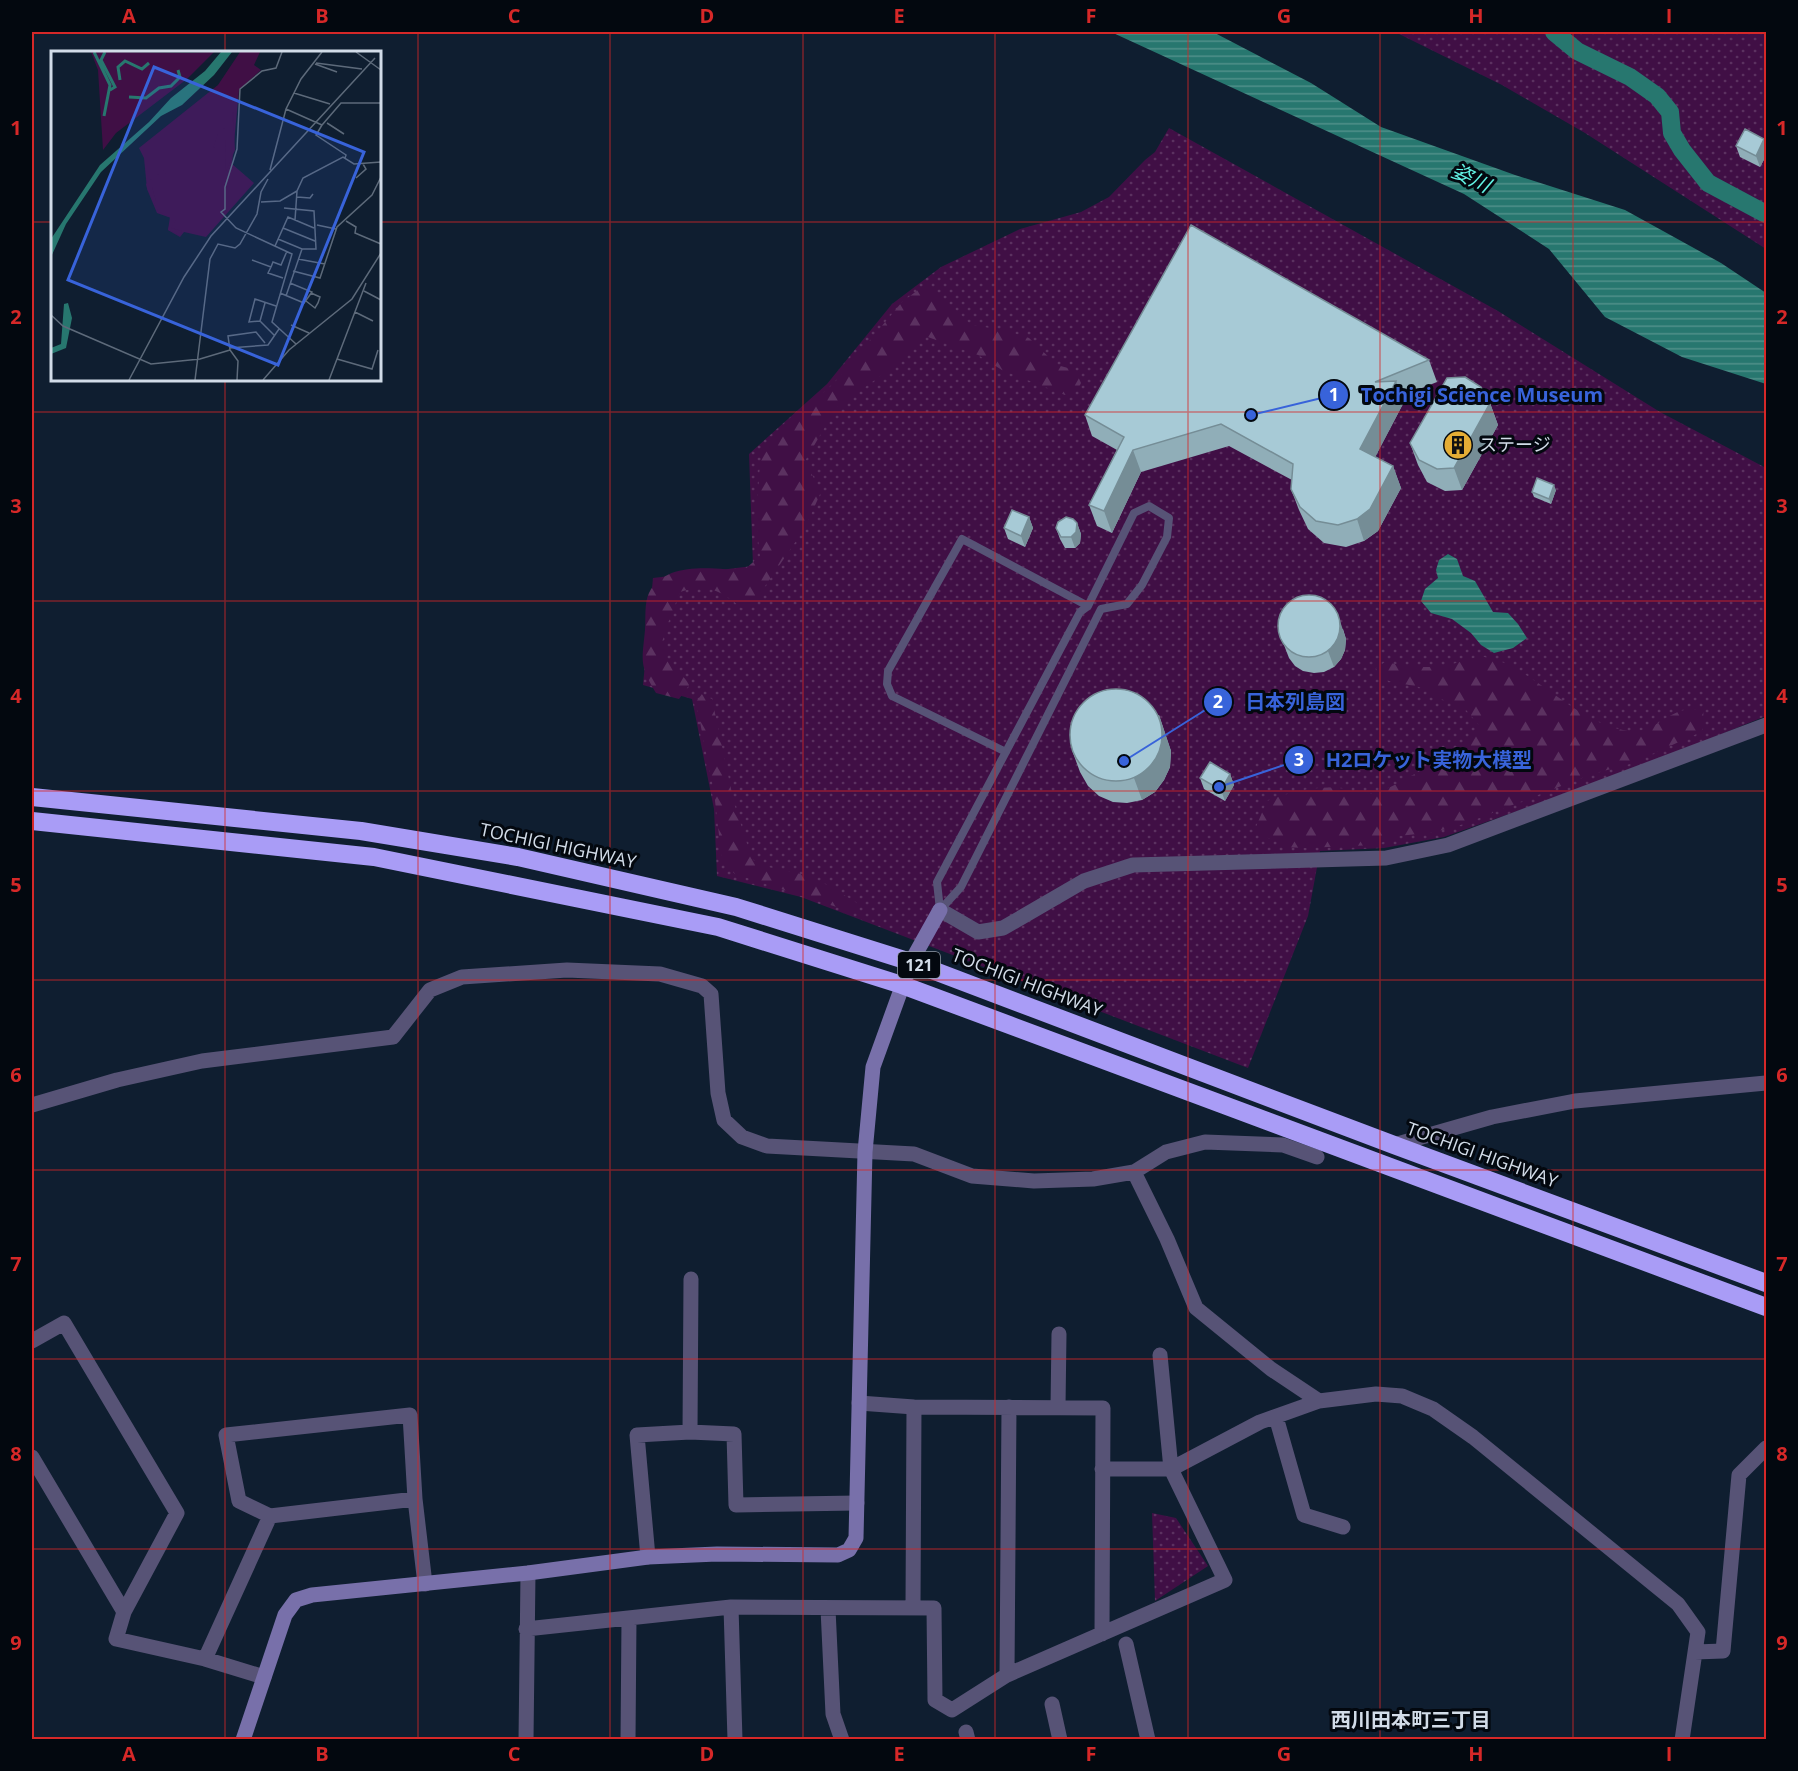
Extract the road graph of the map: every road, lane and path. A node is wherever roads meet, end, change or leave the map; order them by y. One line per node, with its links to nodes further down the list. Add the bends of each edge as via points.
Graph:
1 (1088, 606): 3 (lane, via 1080,612); 3 (lane, via 962,539 888,671 887,684 892,696); 6 (lane, via 1134,513 1149,506 1168,518 1167,537 1142,585 1127,604 1101,609 961,887)
2 (1767, 725): 6 (street, via 1448,845 1386,858 1133,865 1084,881 1003,928 978,932)
3 (1006, 752): 6 (lane, via 937,882)
4 (32, 798): 7 (highway, TOCHIGI HIGHWAY / 121, via 361,831 518,857 736,908)
5 (32, 821): 8 (highway, 121, via 374,857 718,927)
6 (940, 910): 7 (street)
7 (911, 962): 8 (street); 11 (highway, TOCHIGI HIGHWAY / 121)
8 (903, 985): 12 (street, via 873,1067); 17 (highway, 121)
9 (1767, 1083): 11 (street, via 1575,1101 1492,1117)
10 (32, 1105): 12 (street, via 202,1061 393,1037 430,990 462,977 567,970 660,974 702,986 711,994 718,1093 724,1120 742,1137 767,1146)
11 (1394, 1145): 16 (highway, TOCHIGI HIGHWAY / 121)
12 (865, 1152): 14 (street, via 914,1154 972,1176 1034,1181 1093,1179); 22 (street)
13 (1317, 1157): 14 (street, via 1283,1145 1204,1142 1166,1152)
14 (1134, 1172): 21 (street, via 1196,1308 1271,1369)
15 (690, 1278): 27 (street)
16 (1767, 1283)
17 (1767, 1307)
18 (1059, 1334): 25 (street)
19 (32, 1341): 42 (street, via 64,1323 177,1513)
20 (1160, 1355): 31 (street)
21 (1319, 1401): 26 (street); 47 (street, via 1376,1394 1402,1396 1433,1408 1678,1604 1698,1632)
22 (859, 1403): 23 (street); 33 (street)
23 (914, 1407): 24 (street); 40 (street)
24 (1009, 1407): 25 (street); 49 (street)
25 (1058, 1407): 30 (street, via 1103,1408)
26 (1276, 1417): 31 (street); 35 (street, via 1304,1515)
27 (690, 1432): 33 (street, via 734,1434 736,1504); 36 (street, via 637,1435)
28 (1767, 1448): 47 (street, via 1739,1475 1723,1651)
29 (32, 1456): 42 (street)
30 (1102, 1469): 31 (street); 45 (street)
31 (1171, 1469): 45 (street, via 1226,1580)
32 (415, 1500): 34 (street); 34 (street, via 410,1414 226,1435 239,1501); 38 (street)
33 (857, 1503): 36 (street, via 856,1538 849,1550 838,1555)
34 (270, 1516): 48 (street)
35 (1343, 1527)
36 (648, 1557): 37 (street)
37 (528, 1573): 38 (street); 44 (street)
38 (425, 1584): 50 (street, via 296,1600 285,1615)
39 (731, 1607): 41 (street); 43 (street); 55 (street)
40 (913, 1607): 41 (street); 49 (street, via 934,1608 935,1700 952,1710)
41 (828, 1609): 56 (street, via 833,1714)
42 (124, 1612): 48 (street, via 116,1640)
43 (628, 1619): 44 (street); 54 (street)
44 (526, 1629): 53 (street)
45 (1102, 1634): 49 (street)
46 (1126, 1644): 58 (street)
47 (1695, 1652): 59 (street)
48 (205, 1659): 50 (street)
49 (1007, 1675)
50 (264, 1677): 52 (street)
51 (1052, 1704): 57 (street)
52 (243, 1740)
53 (526, 1740)
54 (628, 1740)
55 (735, 1740)
56 (842, 1740)
57 (1060, 1740)
58 (1148, 1740)
59 (1682, 1740)

